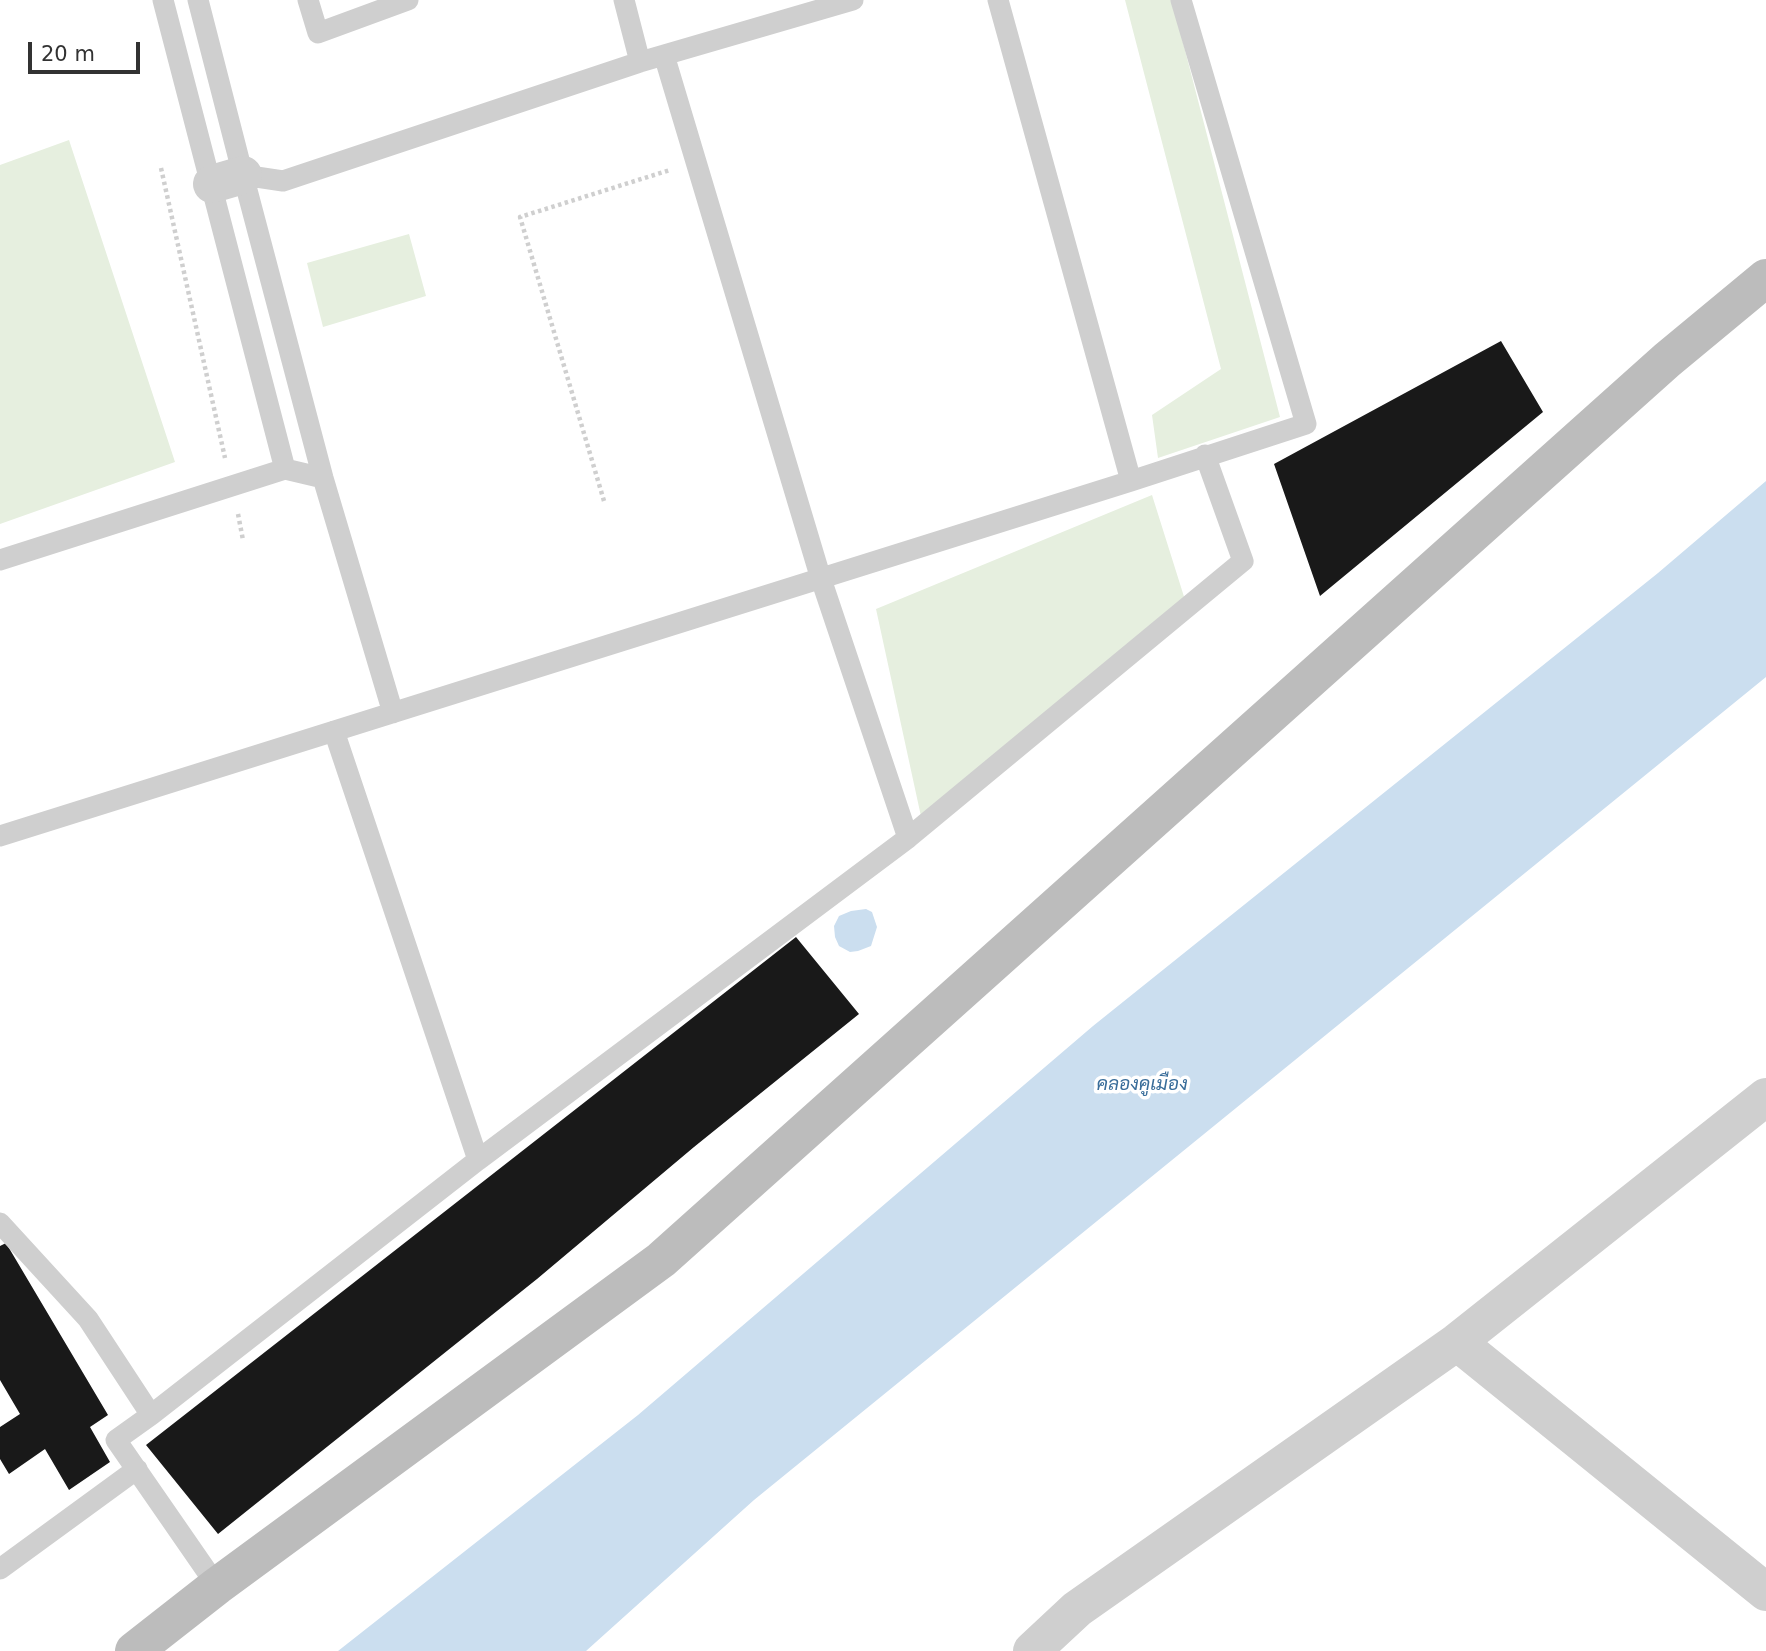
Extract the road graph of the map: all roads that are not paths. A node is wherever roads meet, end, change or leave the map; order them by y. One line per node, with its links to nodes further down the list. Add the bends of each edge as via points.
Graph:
1 (163, 0): 11 (lane)
2 (198, 0): 11 (lane)
3 (308, 0): 4 (lane, via 318,33)
4 (408, 0)
5 (624, 0): 10 (lane)
6 (853, 0): 9 (lane)
7 (998, 0): 16 (lane)
8 (1181, 0): 13 (lane, via 1306,424)
9 (664, 55): 10 (lane); 18 (lane)
10 (640, 62): 11 (lane, via 282,181)
11 (227, 180): 14 (lane); 15 (lane)
12 (1766, 278): 30 (street, via 1656,370 661,1260)
13 (1205, 455): 16 (lane); 22 (lane, via 1243,561)
14 (285, 469): 15 (lane); 17 (lane)
15 (323, 478): 19 (lane)
16 (1131, 481): 18 (lane)
17 (0, 560)
18 (821, 579): 19 (lane); 22 (lane)
19 (393, 713): 20 (lane)
20 (334, 731): 21 (lane); 24 (lane)
21 (0, 836)
22 (908, 838): 24 (lane)
23 (1766, 1097): 26 (street)
24 (478, 1160): 27 (lane)
25 (0, 1223): 27 (lane, via 89,1319)
26 (1457, 1342): 31 (street); 33 (street, via 1077,1609)
27 (151, 1415): 28 (lane, via 116,1440)
28 (137, 1469): 29 (lane); 30 (lane)
29 (0, 1569)
30 (217, 1587): 32 (street)
31 (1766, 1592)
32 (134, 1651)
33 (1032, 1651)

